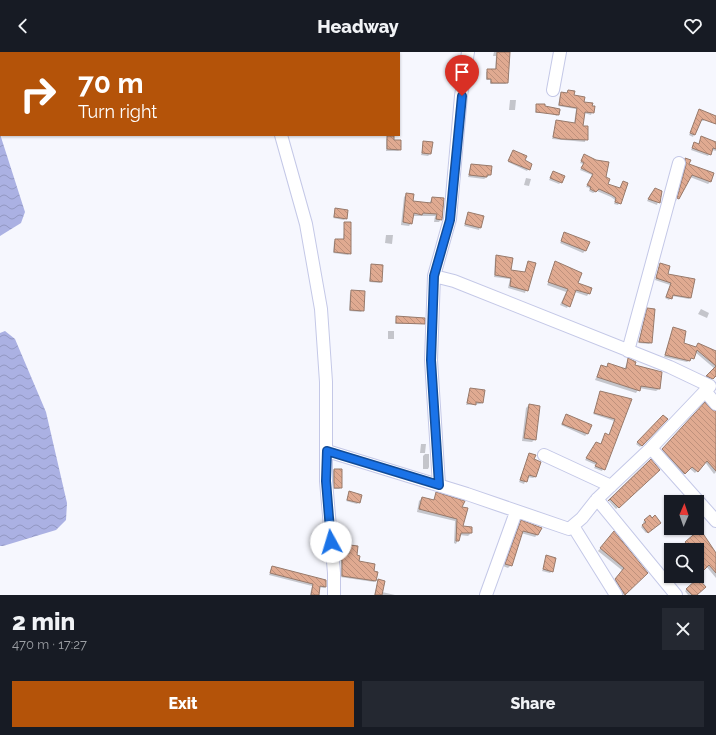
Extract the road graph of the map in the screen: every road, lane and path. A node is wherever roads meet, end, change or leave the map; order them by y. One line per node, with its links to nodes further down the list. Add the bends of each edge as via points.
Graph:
1 (468, 52): 6 (street, via 450,220)
2 (560, 52): 3 (street)
3 (553, 90)
4 (281, 136): 11 (street, via 306,224 321,309 326,375)
5 (679, 164): 7 (street)
6 (434, 276): 7 (street, via 454,281); 13 (street, via 431,360)
7 (628, 351): 8 (street, via 710,386)
8 (705, 391): 9 (street); 10 (street)
9 (716, 404)
10 (651, 448): 14 (street); 17 (street)
11 (327, 451): 13 (street); 19 (street, via 326,481)
12 (544, 455): 14 (street)
13 (439, 485): 16 (street)
14 (611, 486): 15 (street)
15 (597, 499): 18 (street); 22 (street)
16 (516, 512): 18 (street, via 569,529); 20 (street)
17 (716, 521)
18 (573, 526): 21 (street)
19 (334, 595)
20 (486, 595)
21 (616, 595)
22 (676, 595)

